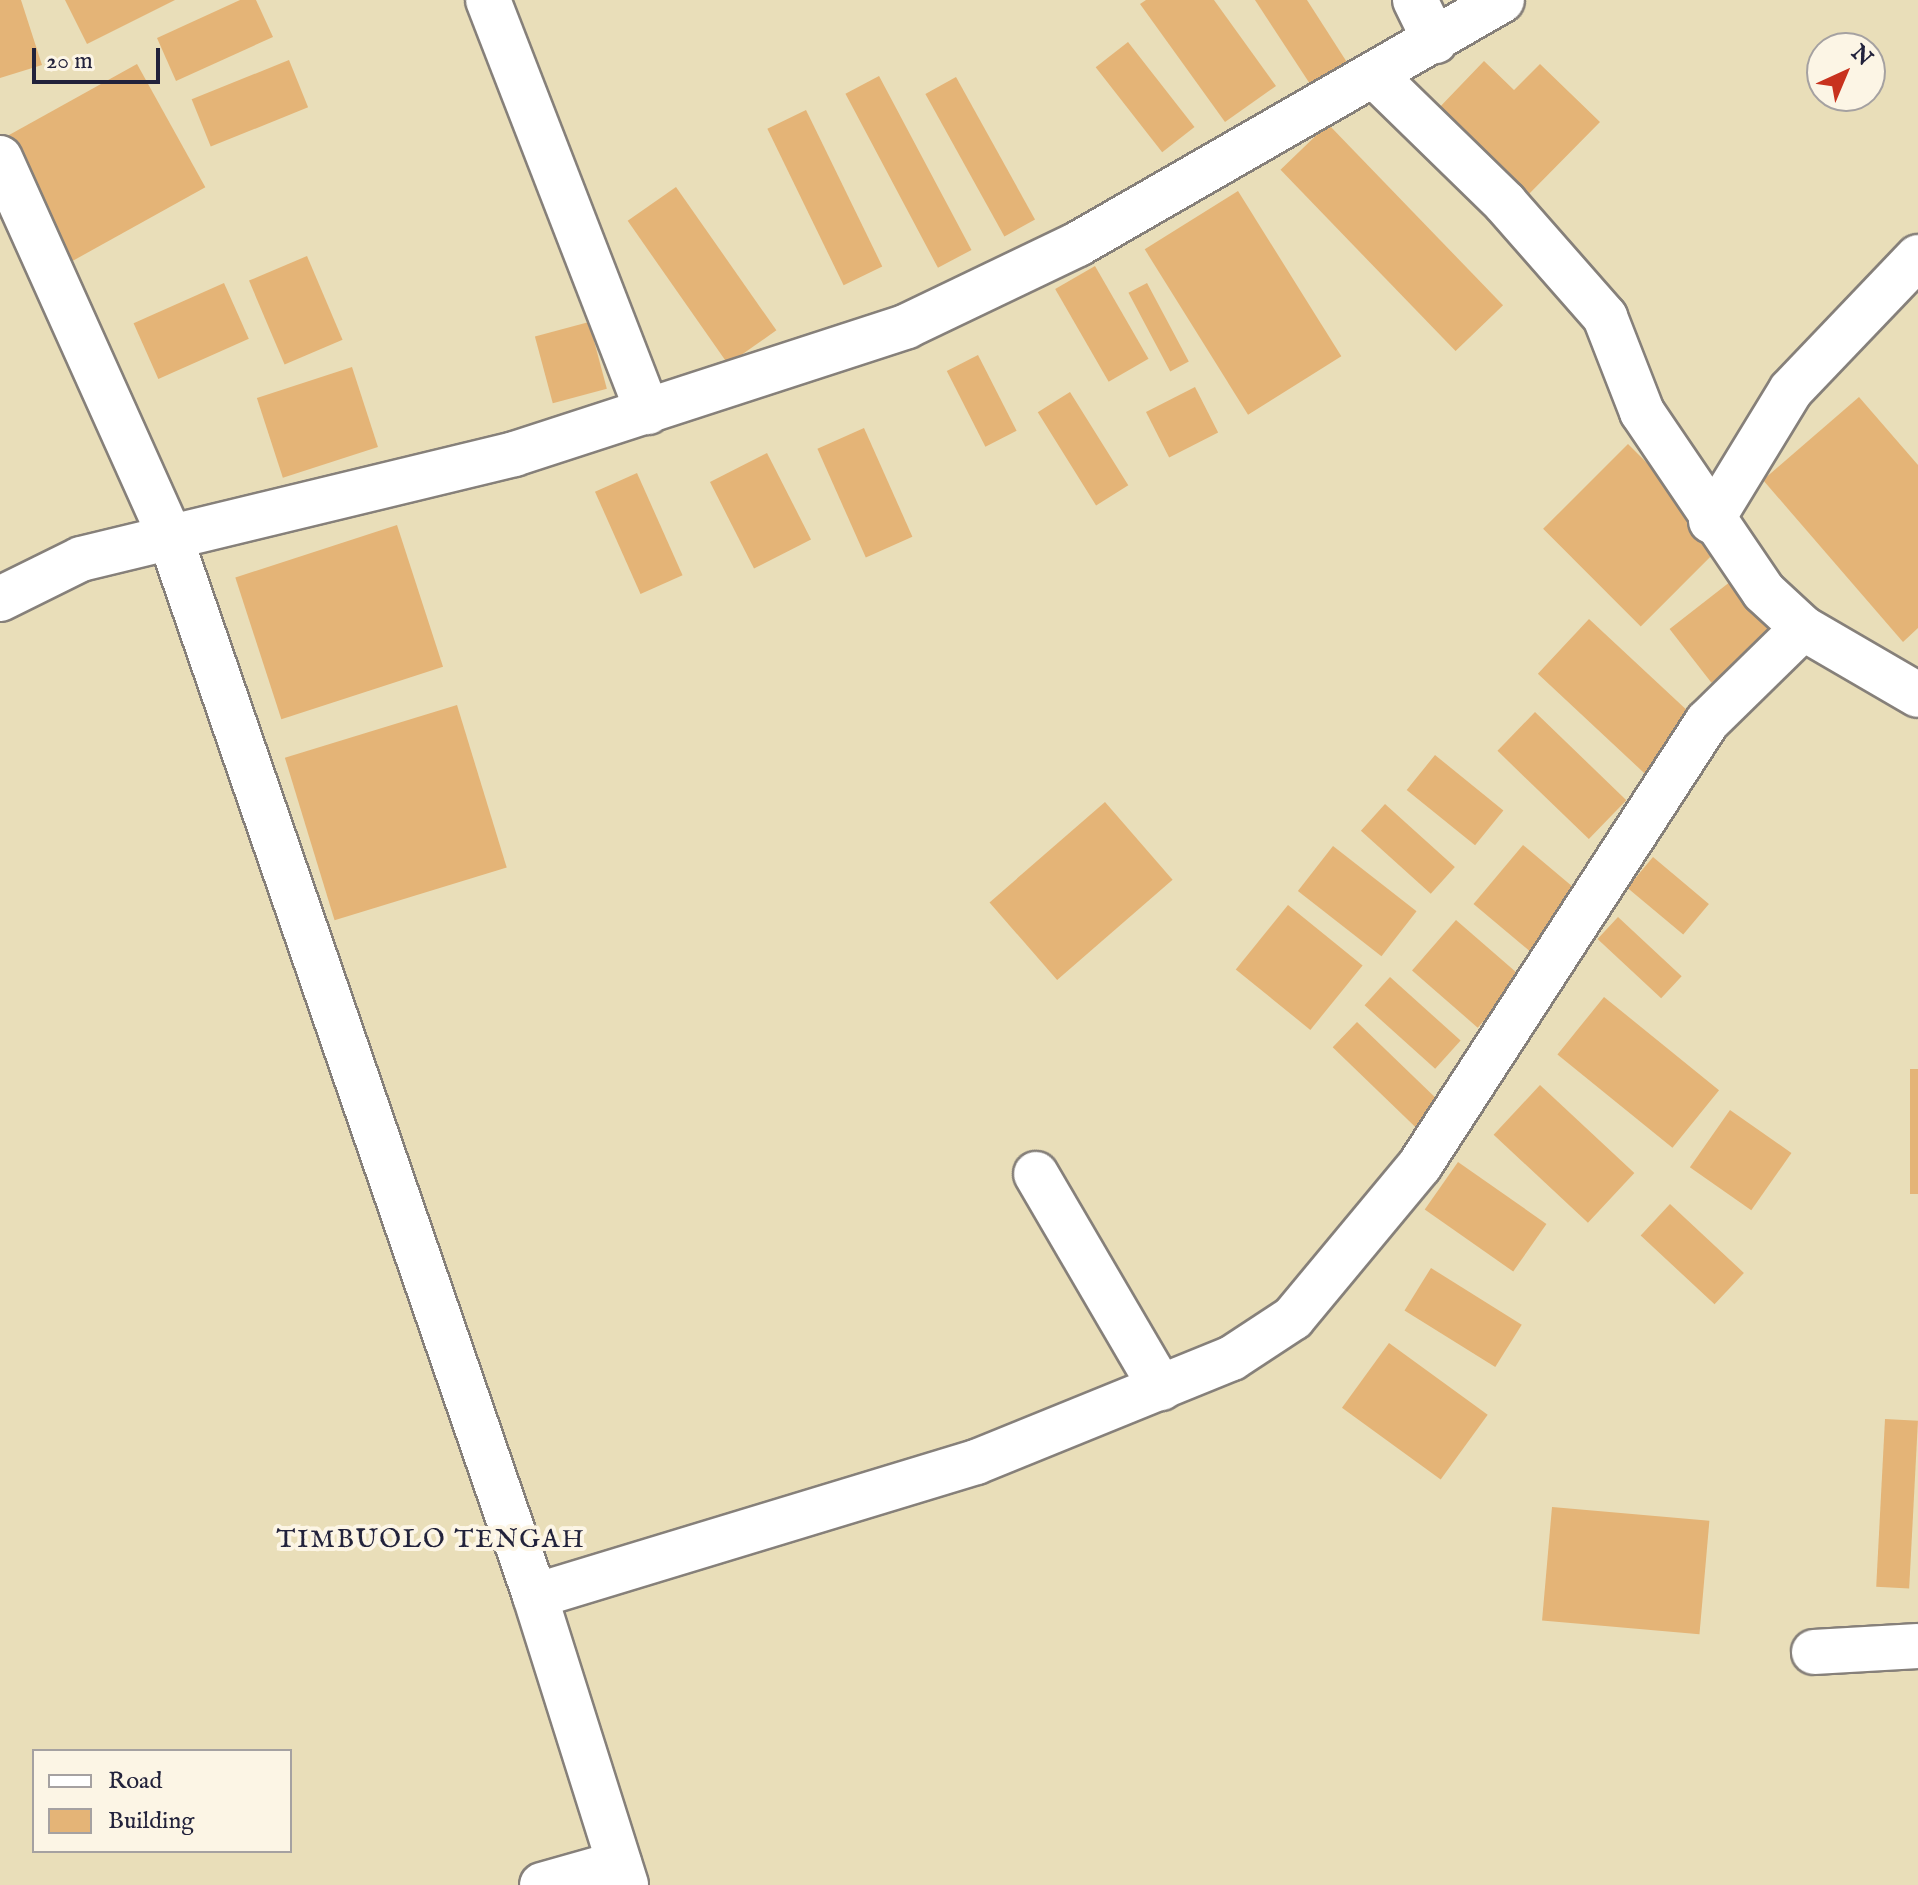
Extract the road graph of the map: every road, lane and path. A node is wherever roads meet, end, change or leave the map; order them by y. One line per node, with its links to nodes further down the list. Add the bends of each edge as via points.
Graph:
1 (488, 0): 8 (street)
2 (1415, 0): 4 (street)
3 (1502, 0): 4 (street)
4 (1435, 41): 5 (street)
5 (1375, 76): 8 (street, via 959,305); 9 (street, via 1505,203 1605,317 1642,412)
6 (0, 158): 10 (street)
7 (1918, 257): 9 (street, via 1791,390)
8 (648, 412): 10 (street, via 408,483)
9 (1711, 521): 12 (street, via 1764,592)
10 (169, 534): 11 (street, via 81,559); 16 (street)
11 (0, 599)
12 (1803, 628): 13 (street); 15 (street, via 1707,722 1420,1165 1366,1237 1293,1318 1232,1358)
13 (1918, 695)
14 (1036, 1174): 15 (street)
15 (1161, 1388): 16 (street, via 919,1482)
16 (535, 1596): 19 (street)
17 (1918, 1646): 18 (street)
18 (1814, 1652)
19 (622, 1874): 20 (street)
20 (542, 1885)

